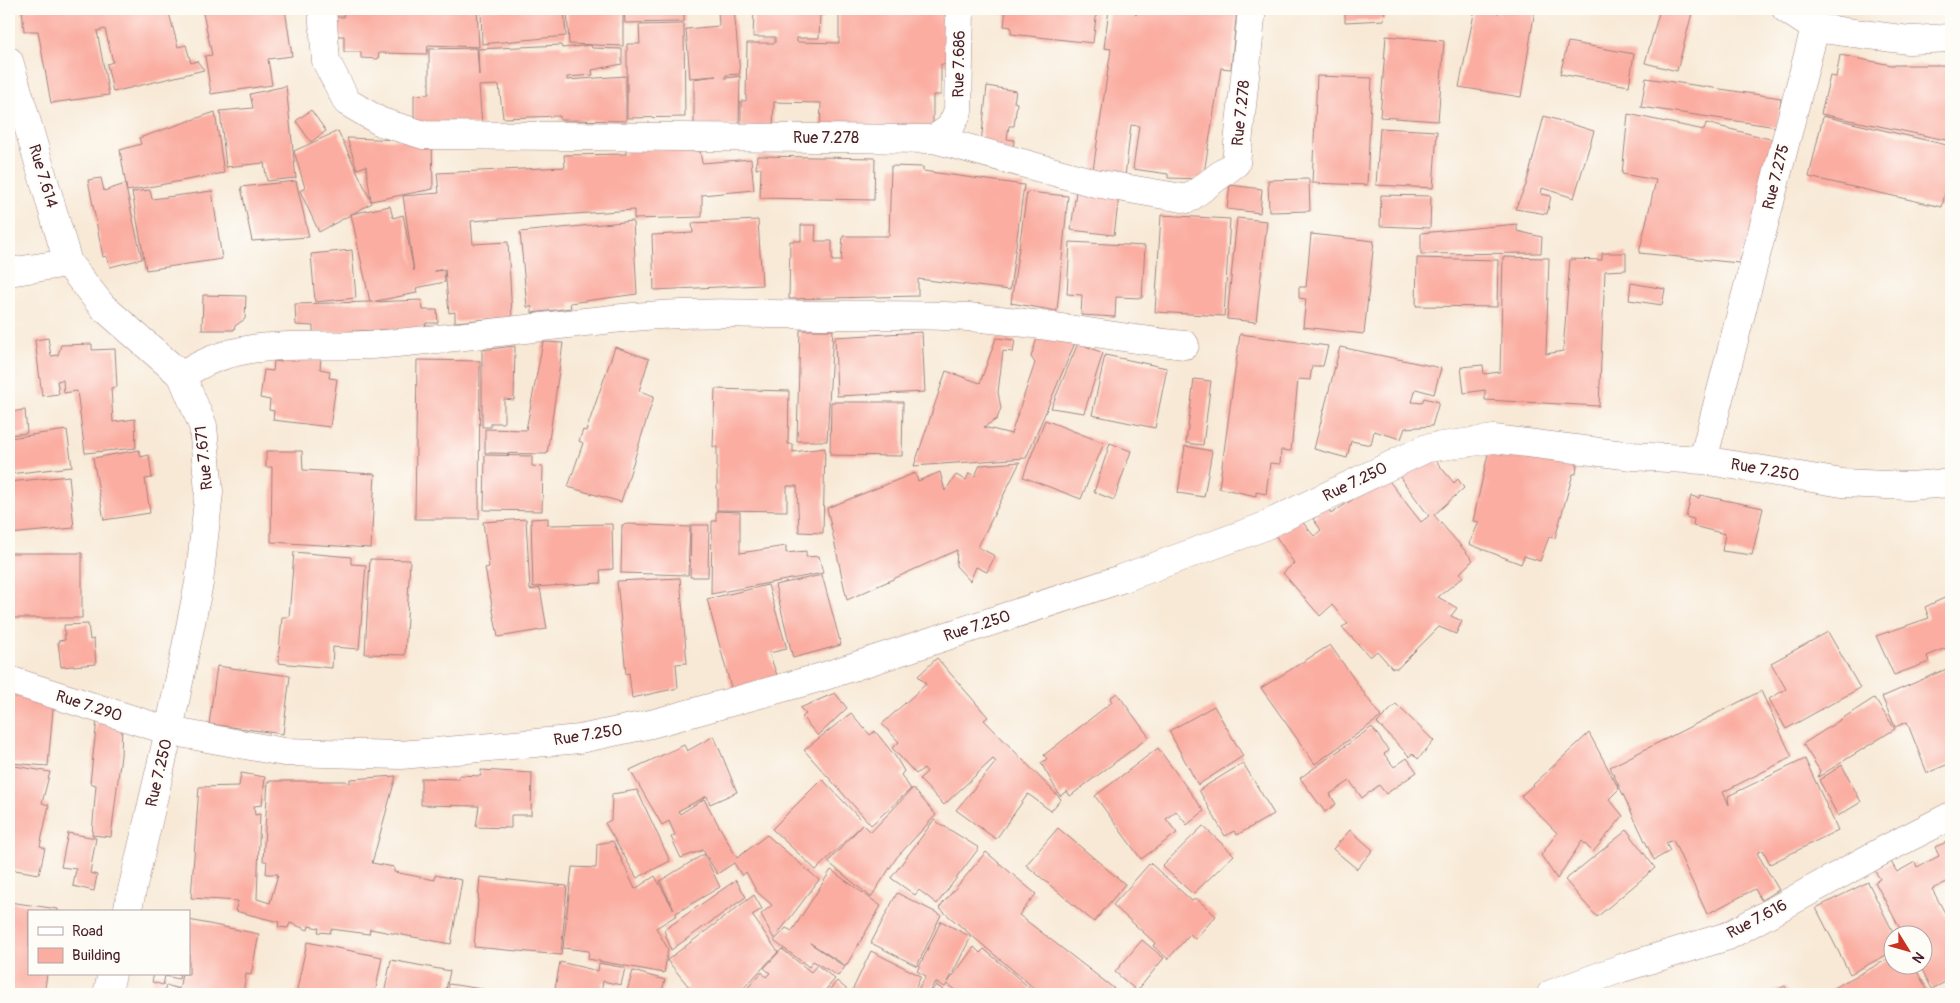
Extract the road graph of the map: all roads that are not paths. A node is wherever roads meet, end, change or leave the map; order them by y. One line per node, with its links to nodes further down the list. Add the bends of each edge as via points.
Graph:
1 (322, 9): 8 (street, Rue 7.278, via 326,61 347,102 381,122 424,134)
2 (960, 9): 8 (street, Rue 7.686, via 958,111 950,128)
3 (1252, 9): 8 (street, Rue 7.278, via 1236,163 1188,199 1096,183)
4 (1786, 9): 5 (street)
5 (1815, 28): 6 (street, via 1909,40); 13 (street, Rue 7.275)
6 (1951, 38)
7 (9, 61): 9 (street, Rue 7.614)
8 (934, 139)
9 (68, 262): 10 (street); 12 (street, Rue 7.671, via 102,306)
10 (9, 272)
11 (1185, 345): 12 (street, via 1133,340 1042,324 967,317 758,314 634,317 381,344 276,345 234,351)
12 (182, 376): 16 (street, Rue 7.671, via 203,426 209,492 200,583)
13 (1704, 460): 14 (street, Rue 7.250, via 1842,483); 16 (street, Rue 7.250, via 1632,456 1494,439 1427,448 1260,528 1121,579 822,677 651,724 580,739 402,755 284,752)
14 (1951, 486)
15 (9, 680): 16 (street, Rue 7.290)
16 (169, 731): 18 (street, Rue 7.250)
17 (1951, 816): 21 (street, Rue 7.616, via 1728,936 1622,968)
18 (126, 910)
19 (112, 976): 20 (street)
20 (107, 994)
21 (1551, 994)

